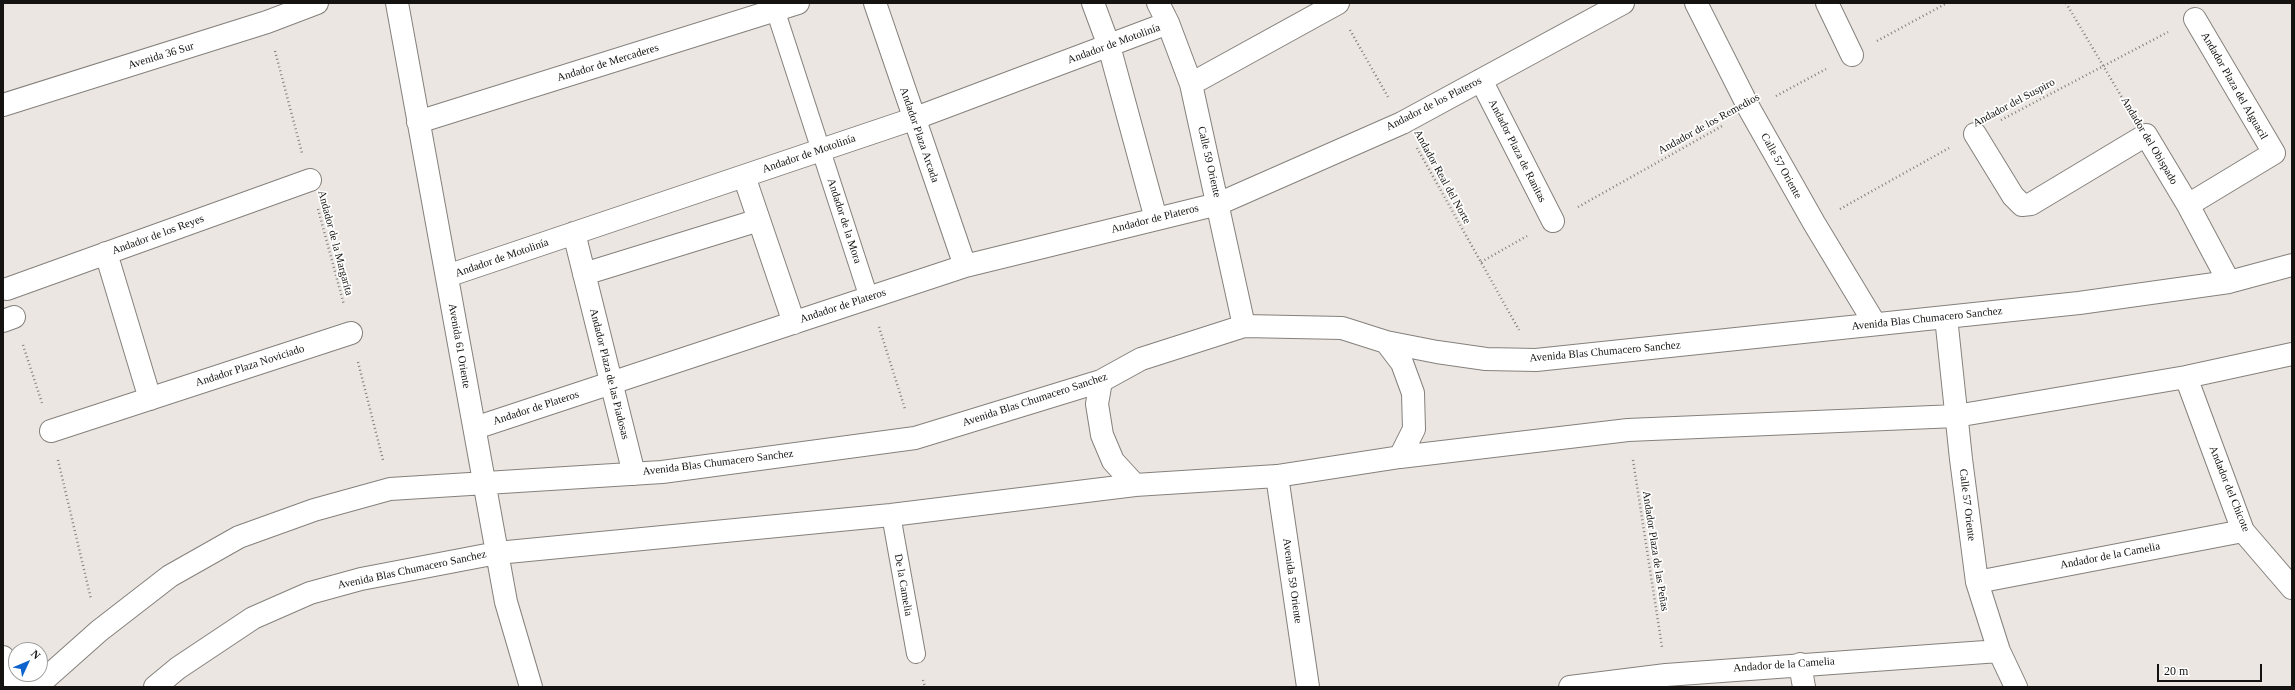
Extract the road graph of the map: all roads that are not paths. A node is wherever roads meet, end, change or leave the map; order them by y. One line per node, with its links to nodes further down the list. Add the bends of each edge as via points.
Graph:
1 (317, 3): 18 (street, Avenida 36 Sur, via 267,22)
2 (397, 3): 20 (street, Avenida 61 Oriente)
3 (798, 3): 11 (street, Andador de Mercaderes)
4 (875, 3): 19 (street, Andador Plaza Arcada)
5 (1093, 3): 14 (street)
6 (1158, 3): 13 (street, Calle 59 Oriente)
7 (1623, 3): 16 (street, Andador de los Plateros)
8 (1696, 3): 41 (street, Calle 57 Oriente, via 1750,110)
9 (1827, 3): 15 (street)
10 (1337, 4): 17 (street)
11 (775, 6): 20 (street, Andador de Mercaderes); 22 (lane, Andador de la Mora)
12 (2195, 18): 26 (street, Andador Plaza del Alguacil, via 2274,153)
13 (1168, 24): 14 (street, Andador de Motolinía); 17 (street, Calle 59 Oriente)
14 (1109, 46): 19 (street, Andador de Motolinía); 27 (street)
15 (1852, 55)
16 (1481, 80): 25 (street, Andador de los Plateros, via 1402,123); 29 (street, Andador Plaza de Ranitas)
17 (1191, 84): 25 (street, Calle 59 Oriente)
18 (3, 105)
19 (913, 119): 22 (street, Andador de Motolinía); 33 (street, Andador Plaza Arcada)
20 (418, 122): 35 (street, Avenida 61 Oriente)
21 (1975, 134): 26 (street, Andador del Obispado, via 2022,205 2031,204 2146,135)
22 (821, 150): 23 (street, Andador de Motolinía); 38 (lane, Andador de la Mora)
23 (744, 176): 28 (street); 30 (street, Andador de Motolinía)
24 (310, 180): 31 (street, Andador de los Reyes)
25 (1218, 204): 27 (street, Andador de Plateros); 42 (street, Calle 59 Oriente)
26 (2188, 205): 36 (street, Andador del Obispado)
27 (1156, 219): 33 (street, Andador de Plateros)
28 (759, 220): 34 (street); 40 (street)
29 (1553, 221)
30 (574, 233): 34 (street, Andador Plaza de las Piadosas); 35 (street, Andador de Motolinía)
31 (106, 253): 37 (street, Andador de los Reyes); 49 (street)
32 (2292, 265): 36 (street, Avenida Blas Chumacero Sanchez)
33 (965, 266): 38 (street, Andador de Plateros)
34 (584, 274): 48 (street, Andador Plaza de las Piadosas)
35 (446, 276): 51 (street, Avenida 61 Oriente)
36 (2229, 282): 39 (street, Avenida Blas Chumacero Sanchez, via 2079,303)
37 (7, 289)
38 (869, 298): 40 (street, Andador de Plateros)
39 (1946, 317): 41 (street, Avenida Blas Chumacero Sanchez); 50 (street, Calle 57 Oriente)
40 (794, 323): 48 (street, Andador de Plateros)
41 (1875, 324): 44 (street, Avenida Blas Chumacero Sanchez, via 1536,360 1486,359)
42 (1244, 326): 44 (street, Avenida Blas Chumacero Sanchez, via 1342,328); 47 (street, Avenida Blas Chumacero Sanchez, via 1141,359)
43 (351, 333): 49 (street, Andador Plaza Noviciado)
44 (1386, 342): 53 (street, via 1402,363 1413,393 1414,429)
45 (2292, 354): 46 (street, Avenida Blas Chumacero Sanchez)
46 (2186, 377): 50 (street, Avenida Blas Chumacero Sanchez); 59 (street, Andador del Chicote)
47 (1101, 381): 54 (street, Avenida Blas Chumacero Sanchez, via 915,438); 57 (street, via 1097,404 1102,435 1113,461)
48 (610, 383): 51 (street, Andador de Plateros); 54 (street, Andador Plaza de las Piadosas)
49 (150, 399): 52 (street, Andador Plaza Noviciado)
50 (1956, 416): 53 (street, Avenida Blas Chumacero Sanchez, via 1628,430); 61 (street, Calle 57 Oriente)
51 (475, 428): 56 (street, Avenida 61 Oriente)
52 (51, 431)
53 (1400, 457): 55 (street, Avenida Blas Chumacero Sanchez)
54 (634, 474): 56 (street, Avenida Blas Chumacero Sanchez)
55 (1277, 476): 57 (street, Avenida Blas Chumacero Sanchez); 71 (street, Avenida 59 Oriente)
56 (485, 482): 60 (street, Avenida 61 Oriente); 68 (street, Avenida Blas Chumacero Sanchez, via 390,489 314,510 240,537 170,576 99,631)
57 (1135, 485): 58 (street, Avenida Blas Chumacero Sanchez)
58 (891, 515): 60 (street, Avenida Blas Chumacero Sanchez); 64 (lane, De la Camelia)
59 (2243, 531): 61 (street, Andador de la Camelia); 62 (street, Andador del Chicote)
60 (497, 553): 69 (street, Avenida Blas Chumacero Sanchez, via 361,579 310,593 253,618 178,668); 70 (street, Avenida 61 Oriente, via 506,602)
61 (1977, 582): 63 (street, Calle 57 Oriente)
62 (2292, 588)
63 (1999, 651): 66 (street, Andador de la Camelia); 74 (street, Calle 57 Oriente)
64 (916, 654)
65 (3, 657): 67 (street)
66 (1800, 664): 72 (street, Andador de la Camelia, via 1666,675); 73 (street)
67 (18, 687)
68 (36, 687)
69 (155, 687)
70 (531, 687)
71 (1308, 687)
72 (1570, 687)
73 (1804, 687)
74 (2016, 687)

